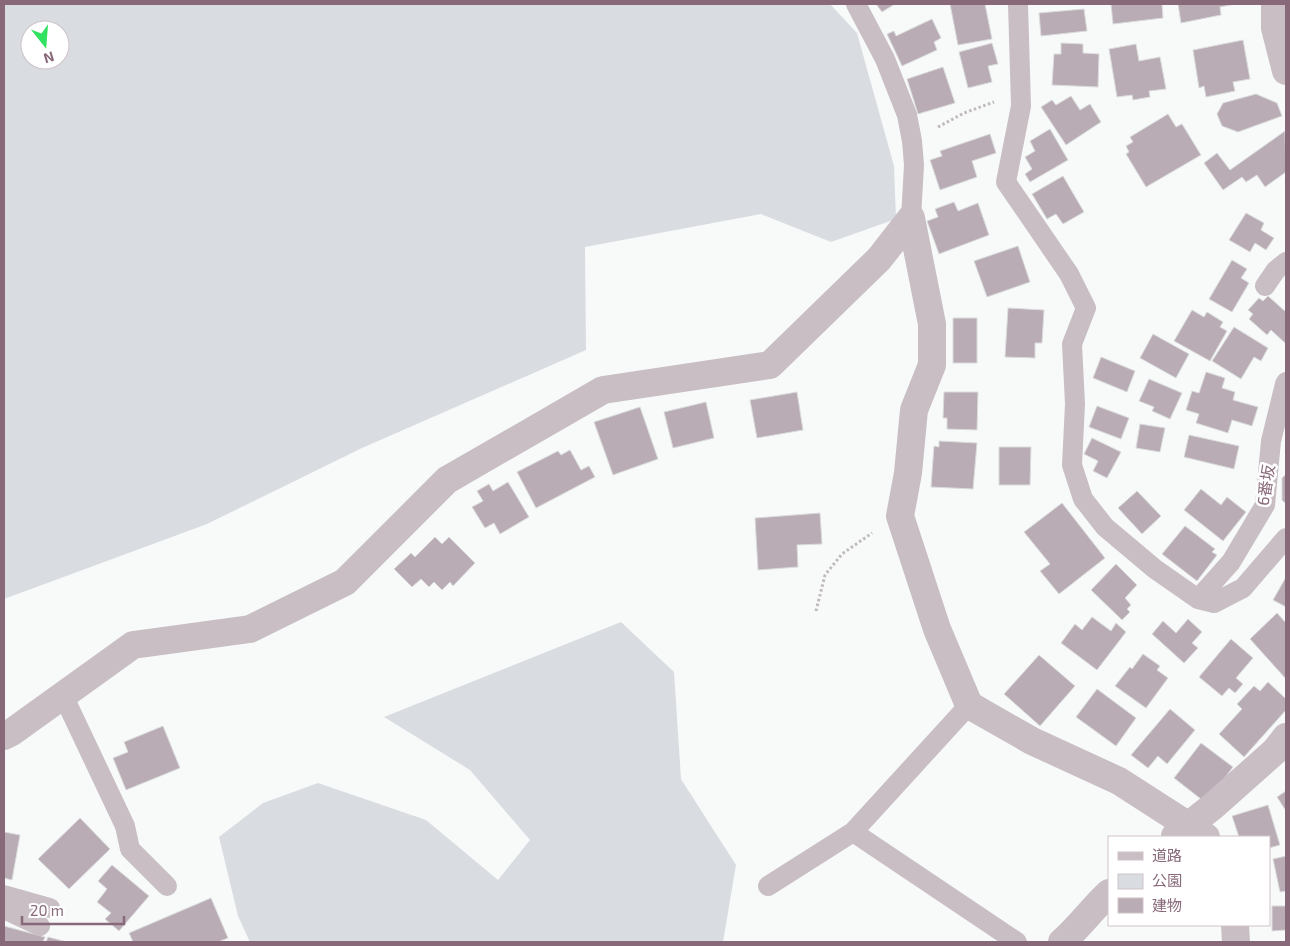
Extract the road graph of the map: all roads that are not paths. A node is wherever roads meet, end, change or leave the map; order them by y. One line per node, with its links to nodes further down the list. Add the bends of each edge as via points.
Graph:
1 (856, 4): 5 (lane, via 886,60 907,115 914,165)
2 (1018, 4): 10 (lane, via 1021,106 1006,182 1069,274 1086,308 1072,344 1076,404 1072,465 1084,499 1105,527 1155,569)
3 (1275, 4): 4 (street, via 1275,28)
4 (1286, 71)
5 (911, 218): 11 (street, via 879,259 770,365 603,390 447,480 345,582 250,629 133,645); 12 (street, via 932,324 932,365 914,410 900,516 936,629)
6 (1286, 262): 7 (lane)
7 (1265, 286)
8 (1286, 382): 10 (lane, 6番坂, via 1271,441 1265,505 1230,562)
9 (1286, 538): 10 (lane, via 1244,588 1214,604)
10 (1198, 599)
11 (63, 695): 13 (street); 17 (lane, via 125,826 130,848)
12 (969, 705): 15 (lane); 16 (street, via 1032,741 1119,782)
13 (4, 736)
14 (1286, 737): 16 (street, via 1276,751 1212,807)
15 (853, 832): 18 (lane); 25 (lane)
16 (1190, 833)
17 (167, 886)
18 (768, 886)
19 (1108, 894): 26 (street)
20 (4, 895): 21 (lane)
21 (50, 908)
22 (4, 909): 23 (lane)
23 (40, 926)
24 (1235, 926): 27 (street)
25 (1017, 942)
26 (1062, 942)
27 (1236, 942)

